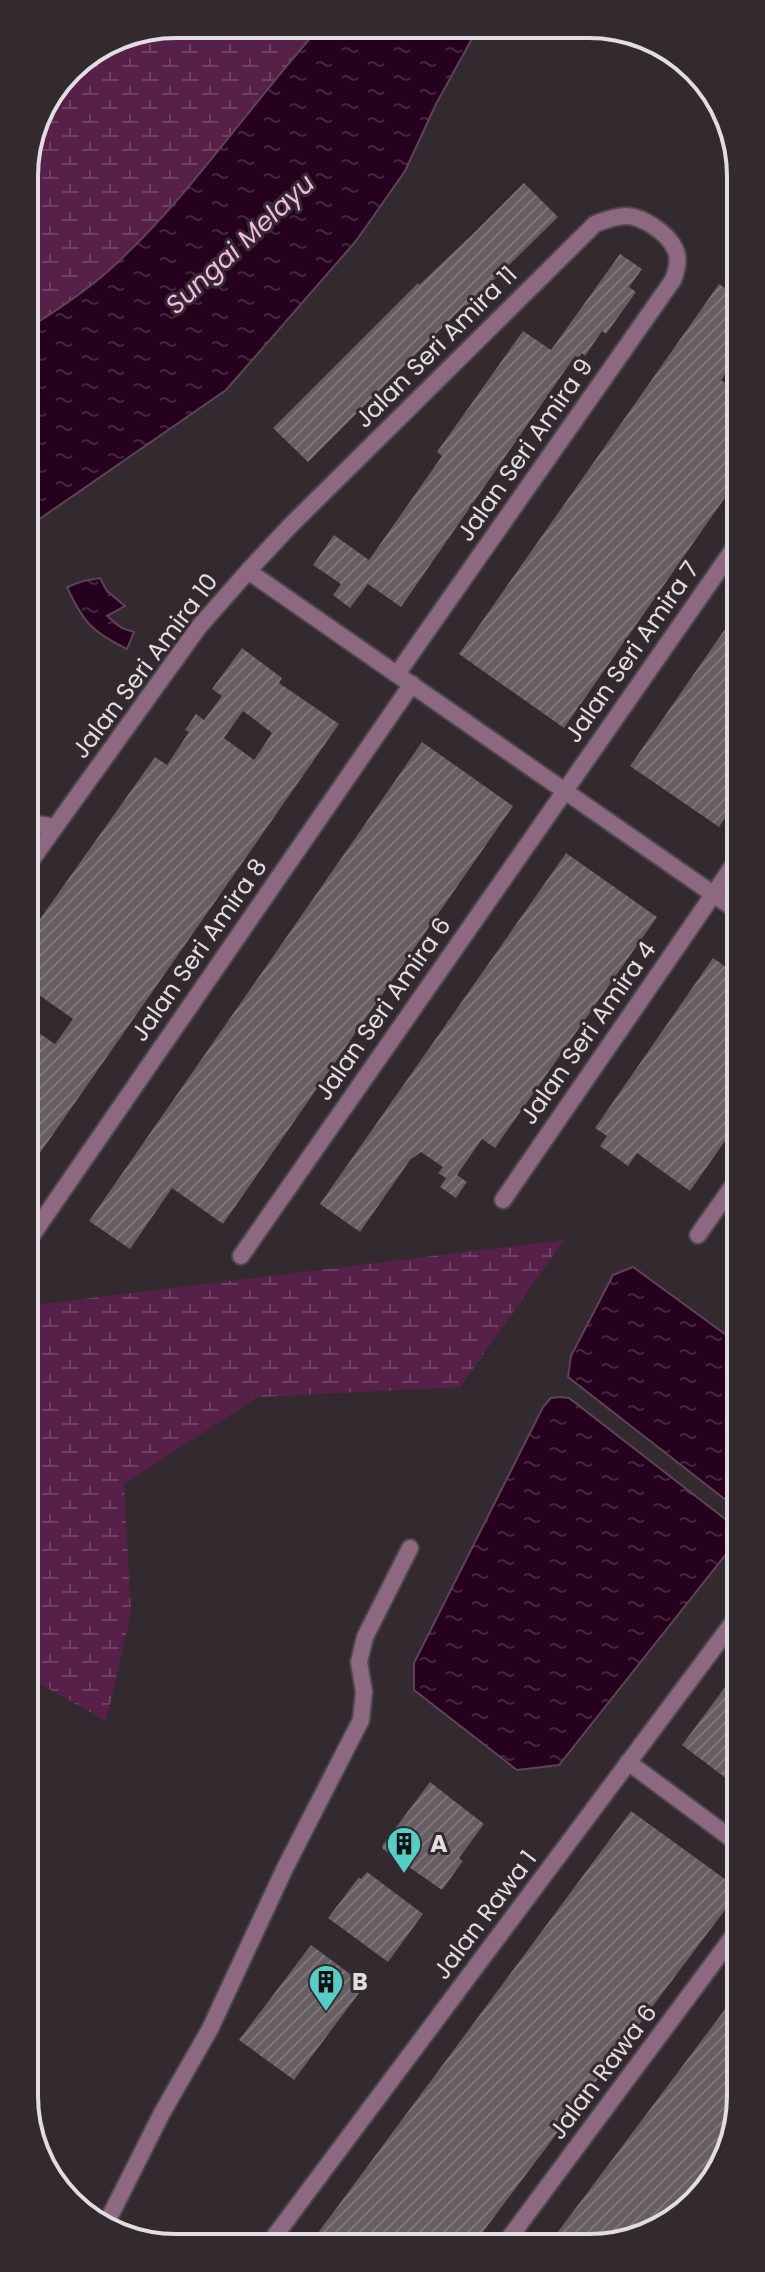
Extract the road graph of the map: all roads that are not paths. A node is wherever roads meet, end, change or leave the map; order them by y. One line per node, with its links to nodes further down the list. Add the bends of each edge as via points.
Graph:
1 (675, 248): 3 (street, Jalan Seri Amira 11, via 648,223 629,216 595,224); 4 (street, Jalan Seri Amira 9, via 678,267 673,280)
2 (727, 558): 6 (street, Jalan Seri Amira 7)
3 (248, 571): 4 (street); 8 (street, Jalan Seri Amira 10, via 198,628)
4 (397, 674): 5 (street)
5 (412, 684): 6 (street); 15 (street, Jalan Seri Amira 8)
6 (564, 791): 11 (street); 17 (street, Jalan Seri Amira 6)
7 (38, 824): 8 (street)
8 (55, 827): 9 (street, Jalan Seri Amira 10)
9 (38, 851)
10 (727, 874): 11 (street, Jalan Seri Amira 4)
11 (713, 894): 12 (street); 14 (street, Jalan Seri Amira 4)
12 (727, 904)
13 (727, 1194): 16 (street)
14 (503, 1200)
15 (38, 1227)
16 (698, 1235)
17 (241, 1256)
18 (410, 1548): 23 (street, via 365,1637 359,1662 361,1720)
19 (727, 1630): 20 (street, Jalan Rawa 1)
20 (628, 1762): 21 (street); 24 (street, Jalan Rawa 1)
21 (727, 1835)
22 (727, 1945): 25 (street, Jalan Rawa 6)
23 (109, 2217)
24 (276, 2234)
25 (512, 2234)

